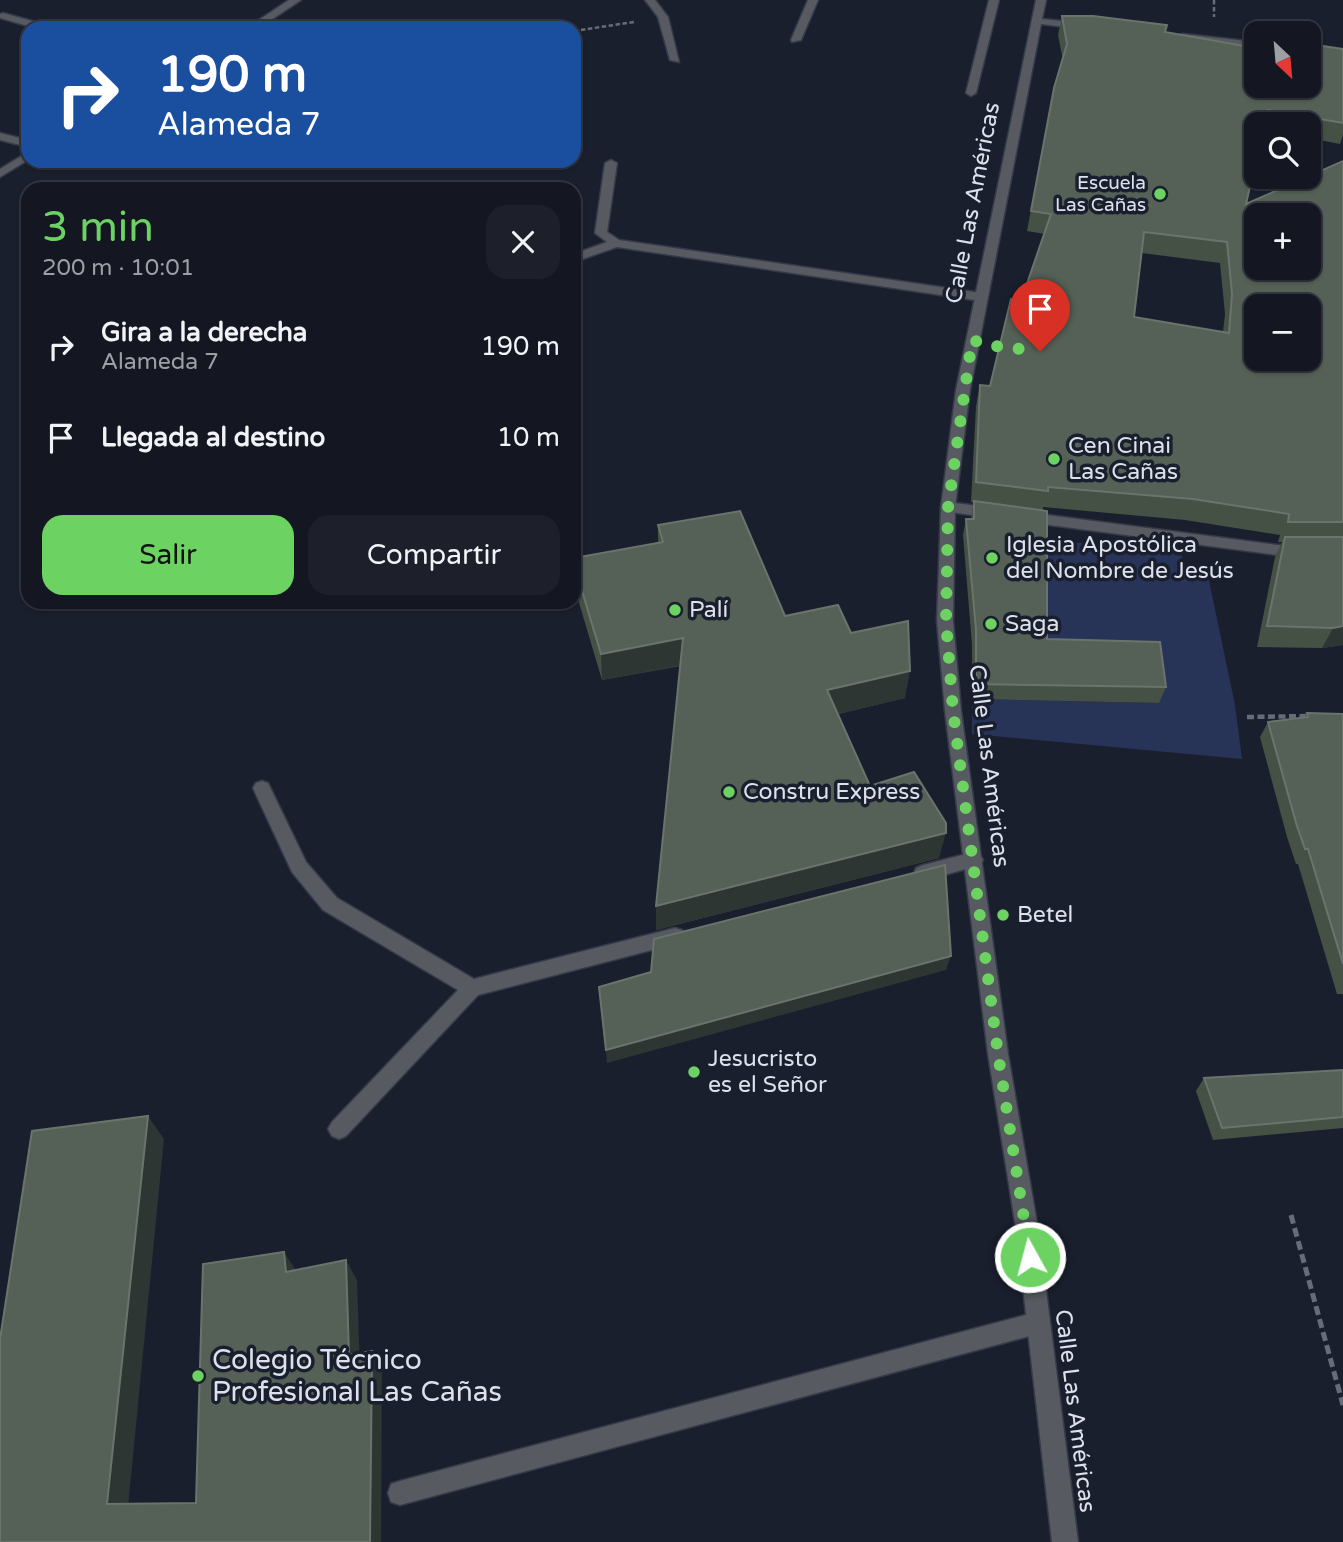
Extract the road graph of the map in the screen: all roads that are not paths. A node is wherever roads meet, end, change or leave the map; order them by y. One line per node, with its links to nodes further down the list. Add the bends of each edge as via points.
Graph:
1 (296, 0): 8 (street)
2 (650, 0): 14 (street, via 663,17)
3 (813, 0): 12 (street)
4 (994, 0): 15 (street, Calle Las Américas)
5 (1041, 0): 9 (street, Calle Las Américas)
6 (3, 16): 7 (street)
7 (21, 21)
8 (263, 21)
9 (1037, 21): 10 (street); 23 (street, Calle Las Américas)
10 (1091, 27)
11 (1173, 36): 13 (street)
12 (796, 40)
13 (1244, 44)
14 (675, 60)
15 (971, 93)
16 (0, 136): 17 (street)
17 (21, 142)
18 (21, 160): 20 (street)
19 (611, 163): 21 (street, via 601,233)
20 (0, 174)
21 (616, 243): 22 (street); 23 (street)
22 (581, 256)
23 (981, 298): 24 (street, Calle Las Américas)
24 (948, 508): 25 (street, via 1277,550); 27 (street, Calle Las Américas, via 946,621 953,711)
25 (1343, 550)
26 (262, 788): 30 (street, via 299,867 330,904)
27 (974, 860): 28 (street); 32 (street, Calle Las Américas)
28 (908, 877)
29 (696, 931): 30 (street)
30 (472, 988): 31 (street)
31 (339, 1129)
32 (1037, 1322): 33 (street); 34 (street, Calle Las Américas)
33 (400, 1493)
34 (1065, 1542)

